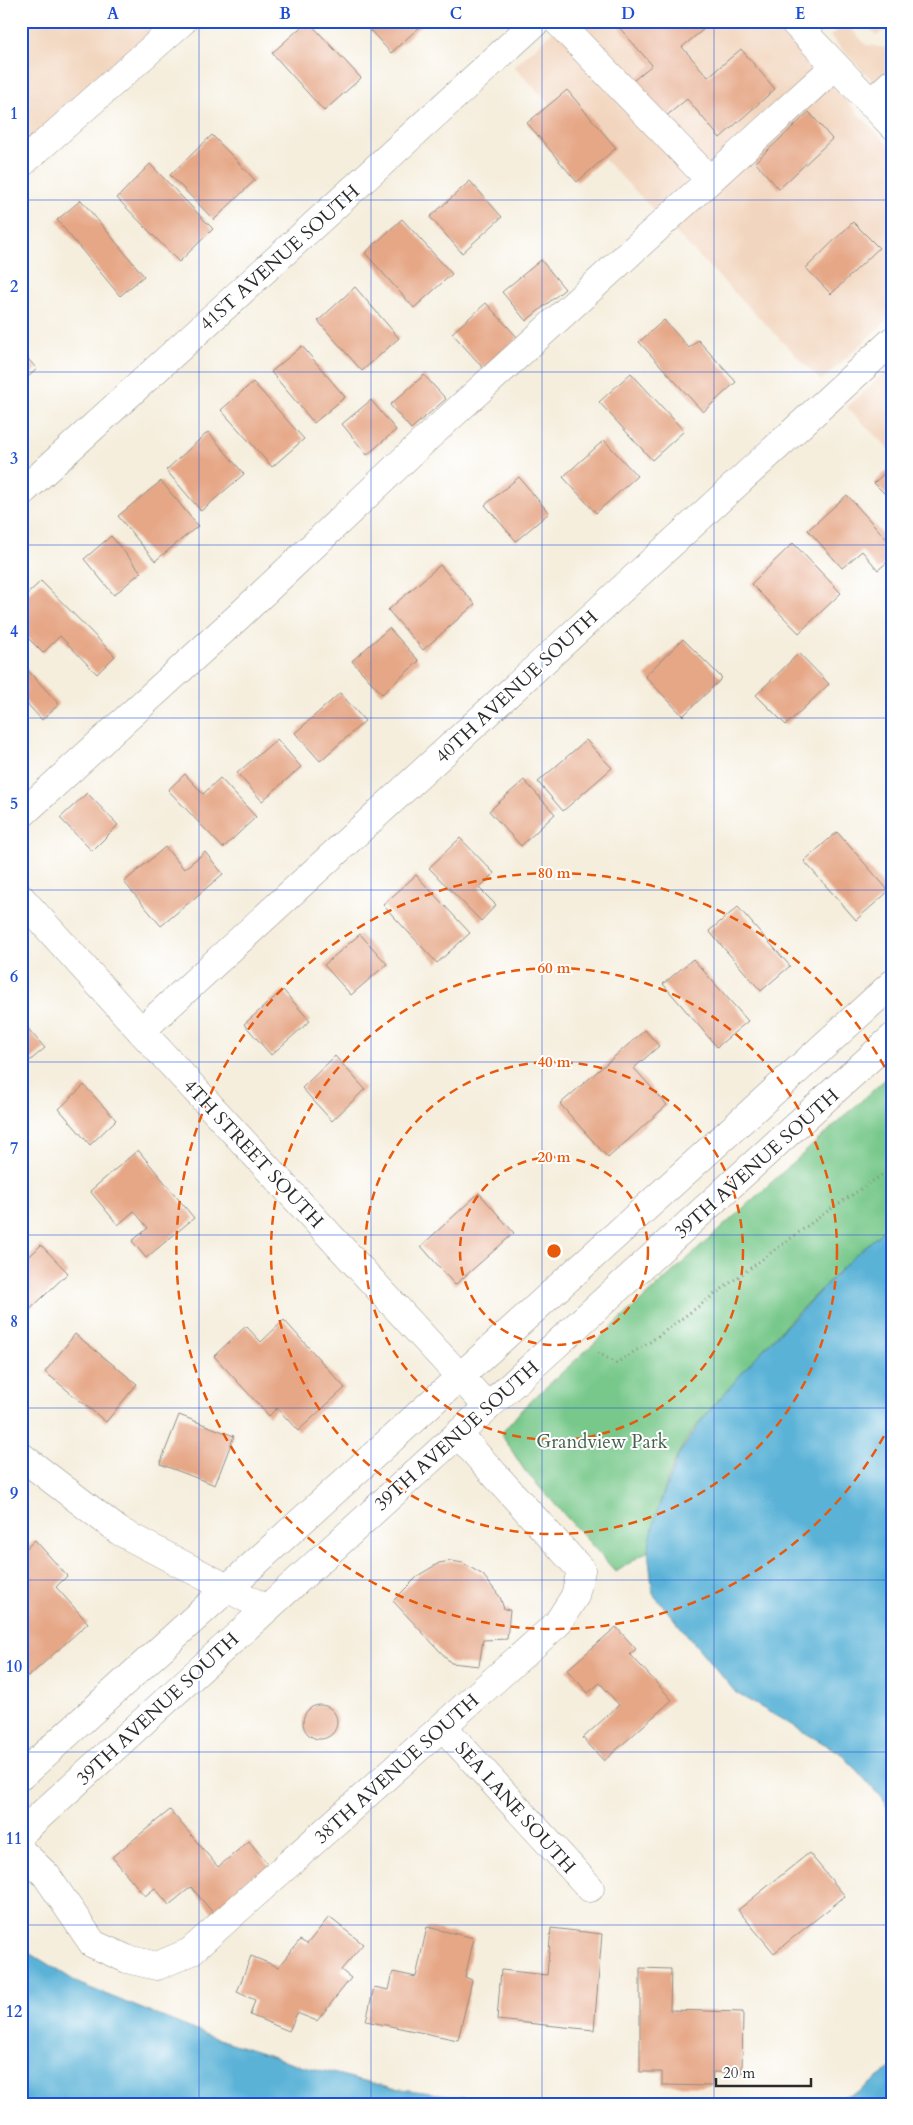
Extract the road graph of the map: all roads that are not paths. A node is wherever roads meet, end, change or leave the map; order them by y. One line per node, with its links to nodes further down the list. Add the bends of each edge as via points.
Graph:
1 (182, 21): 9 (street)
2 (537, 21): 12 (street, 41ST AVENUE SOUTH)
3 (558, 21): 10 (street)
4 (793, 21): 5 (street)
5 (835, 66): 7 (street); 10 (street)
6 (892, 83): 7 (street)
7 (870, 103): 8 (street)
8 (892, 125)
9 (21, 164)
10 (710, 180): 13 (street)
11 (892, 341): 17 (street, 40TH AVENUE SOUTH)
12 (21, 493)
13 (21, 815)
14 (21, 898): 17 (street, 4TH STREET SOUTH)
15 (892, 984): 16 (street)
16 (859, 1014): 18 (street); 19 (street)
17 (141, 1031): 19 (street, 4TH STREET SOUTH)
18 (890, 1044): 20 (street, 39TH AVENUE SOUTH)
19 (460, 1376): 20 (street, 4TH STREET SOUTH); 23 (street)
20 (488, 1407): 21 (street, 39TH AVENUE SOUTH)
21 (458, 1434): 24 (street, 39TH AVENUE SOUTH); 25 (street, 38TH AVENUE SOUTH, via 581,1570 575,1596 557,1624)
22 (21, 1456): 23 (street, via 119,1531)
23 (226, 1589): 24 (street); 26 (street)
24 (265, 1608): 27 (street, 39TH AVENUE SOUTH)
25 (443, 1727): 28 (street, 38TH AVENUE SOUTH, via 190,1952 157,1966 127,1959 93,1944 46,1875); 29 (street, SEA LANE SOUTH)
26 (21, 1776)
27 (21, 1833)
28 (21, 1851)
29 (590, 1888)

